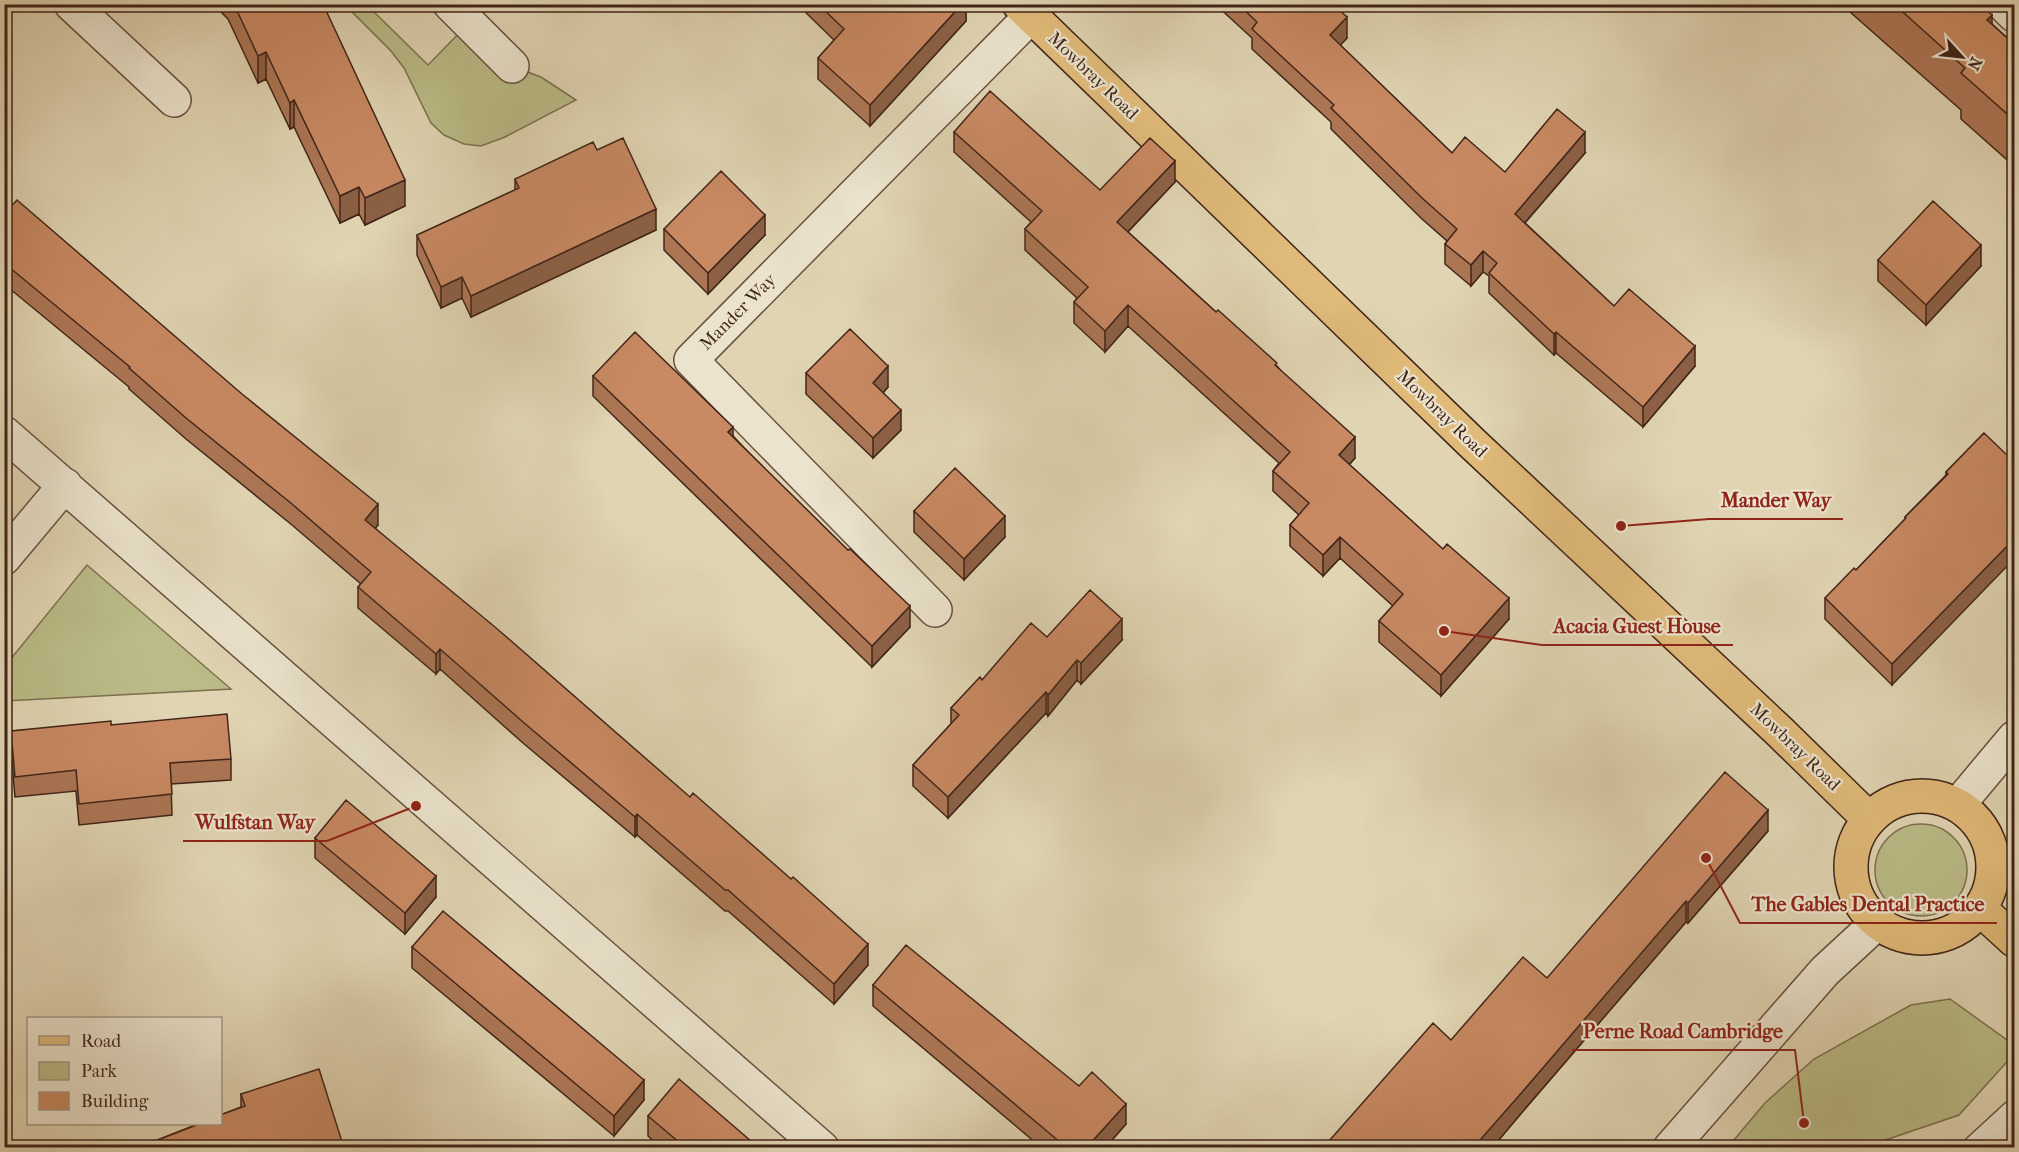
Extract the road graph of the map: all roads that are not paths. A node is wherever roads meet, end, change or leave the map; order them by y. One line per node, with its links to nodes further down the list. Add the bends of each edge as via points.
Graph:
1 (70, 4): 7 (street)
2 (450, 4): 6 (street)
3 (2003, 4): 5 (street)
4 (1025, 10): 11 (street, Mander Way, via 691,360); 14 (main road, Mowbray Road, via 1472,443)
5 (2014, 15)
6 (512, 66)
7 (174, 100)
8 (4, 433): 9 (street)
9 (66, 485): 10 (street); 19 (street)
10 (4, 558)
11 (934, 610)
12 (2014, 738): 13 (street)
13 (1958, 804): 14 (main road, via 1935,796 1911,796 1888,804); 15 (main road, via 1977,821 1990,842 1994,867 1990,892)
14 (1869, 819): 16 (main road, via 1856,838 1852,884 1861,905)
15 (1980, 909): 16 (main road, via 1960,928 1940,938 1917,939 1896,934); 17 (main road)
16 (1877, 923): 20 (street, via 1825,971)
17 (2014, 940)
18 (2014, 1114): 21 (lane)
19 (822, 1148)
20 (1670, 1148)
21 (1977, 1148)

